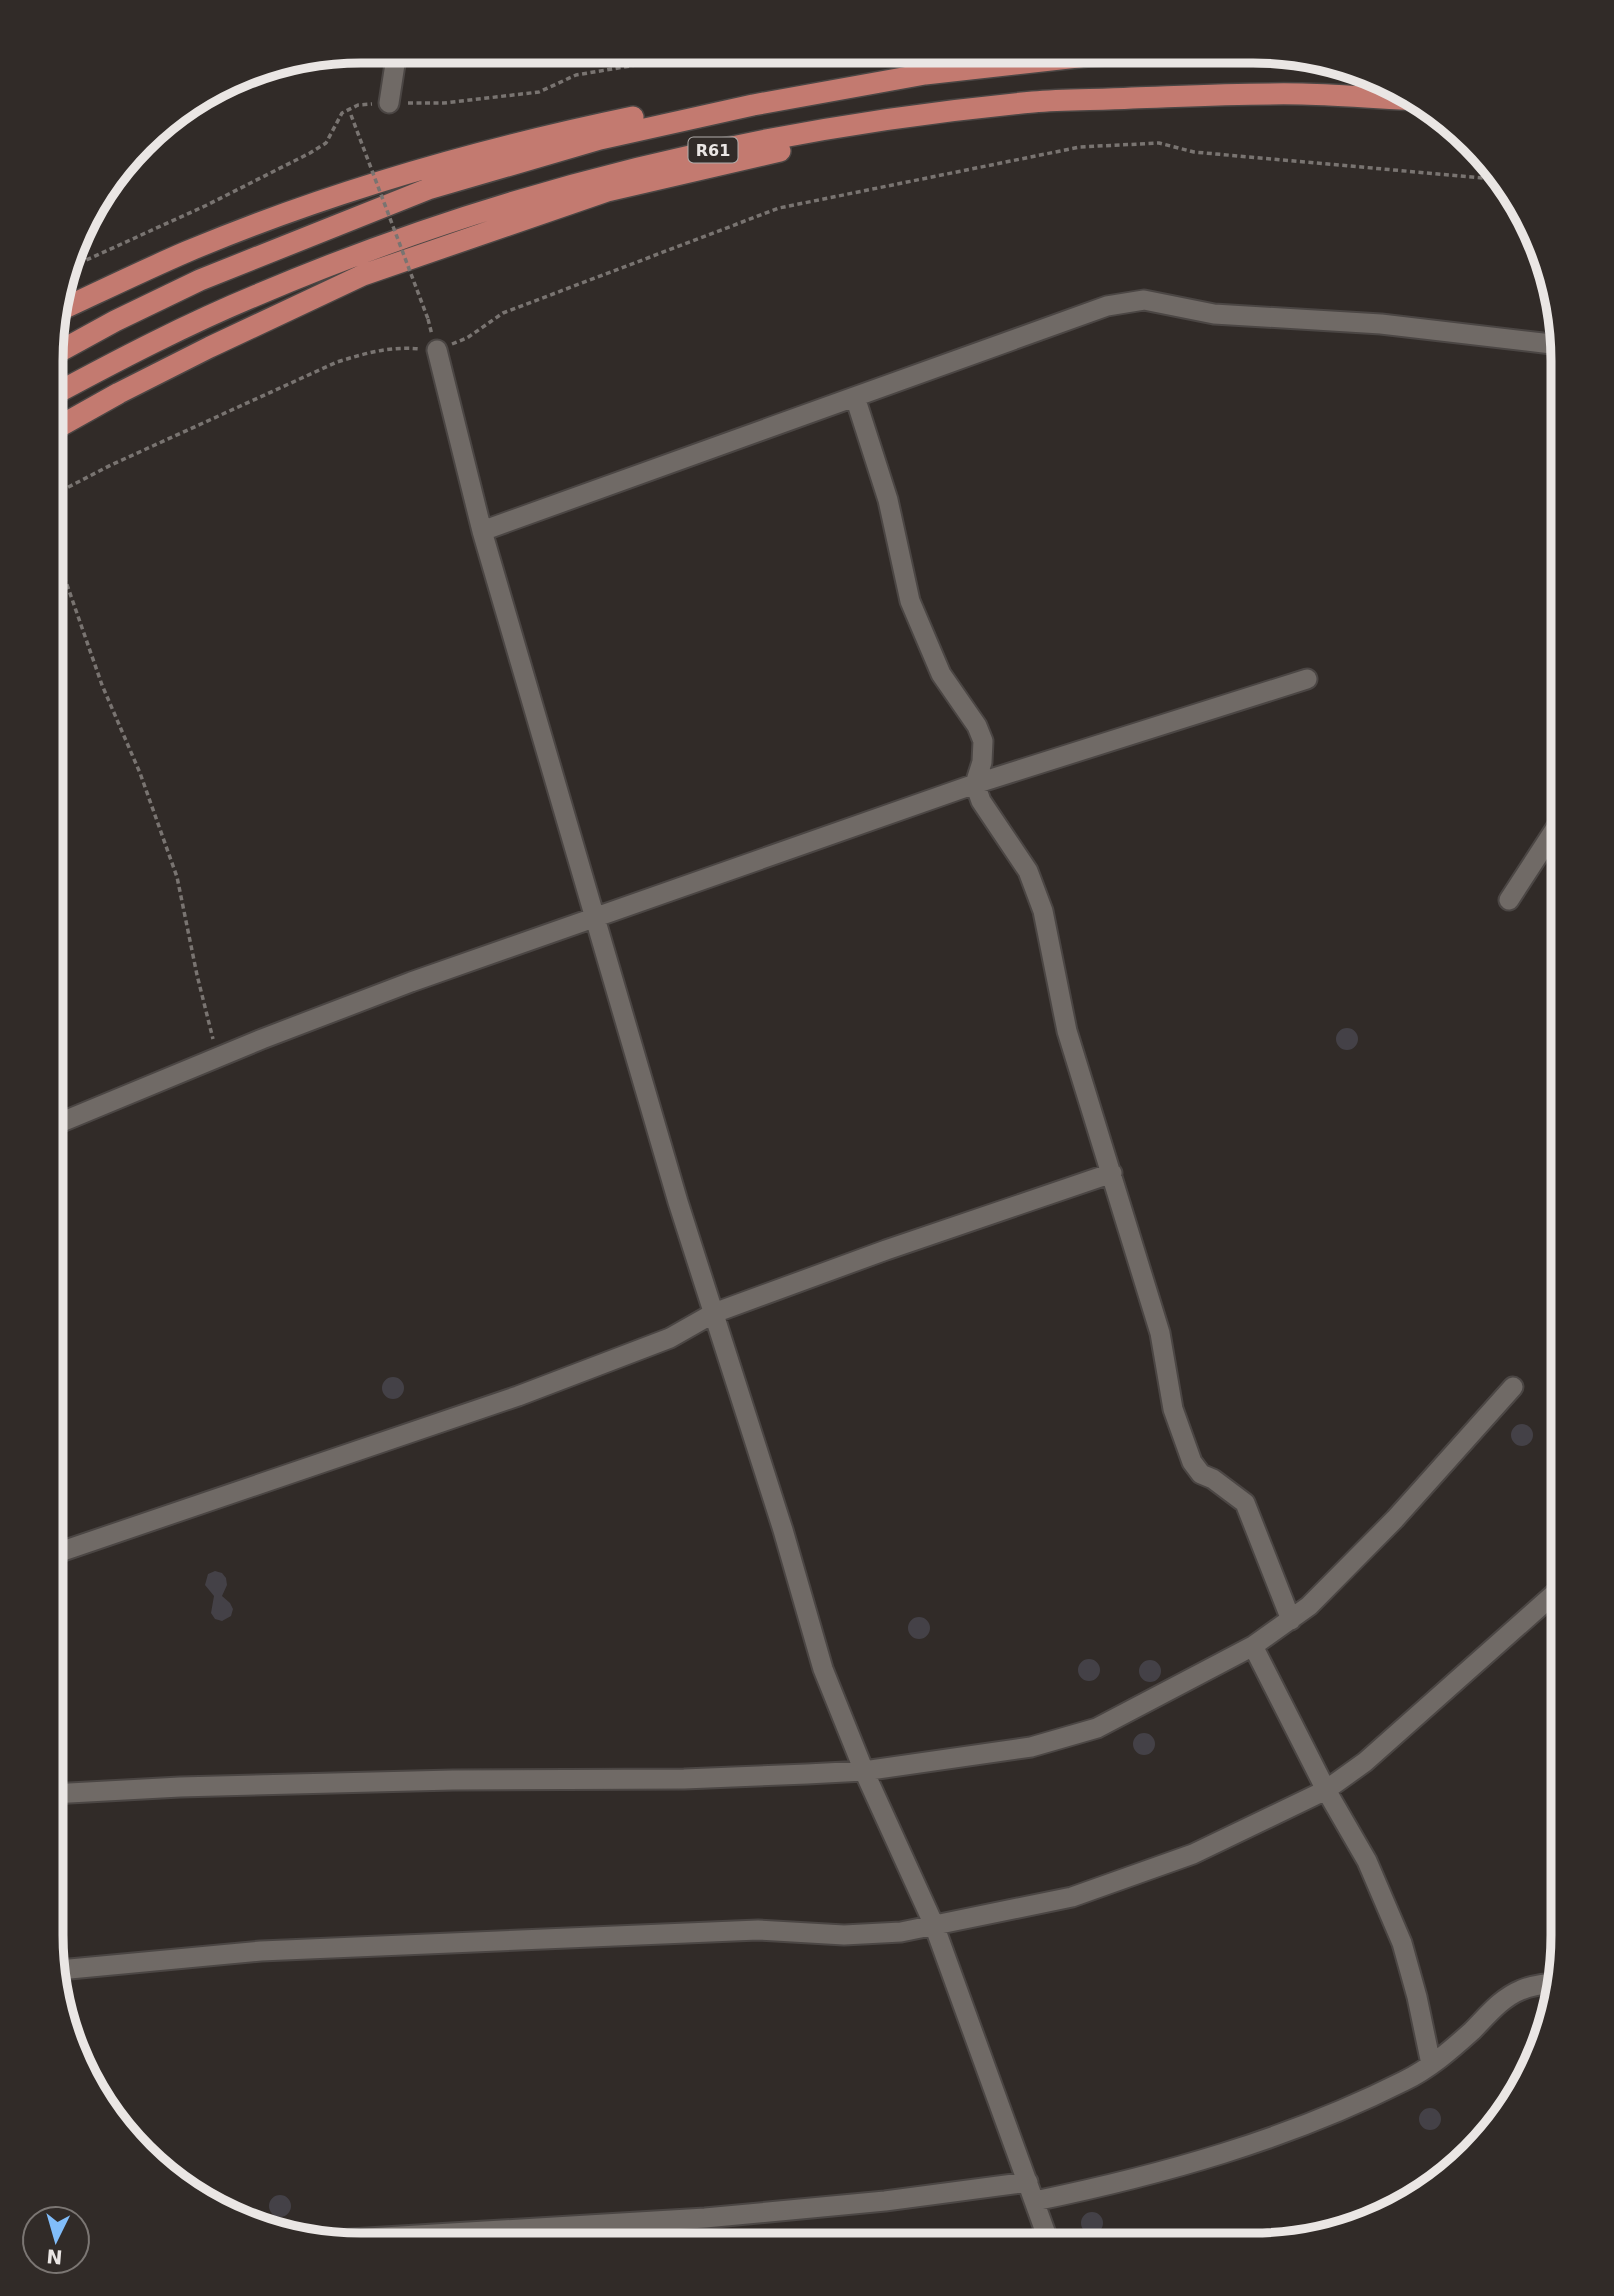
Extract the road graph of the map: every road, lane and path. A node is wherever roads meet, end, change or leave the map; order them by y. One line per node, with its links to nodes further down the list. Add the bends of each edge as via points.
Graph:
1 (395, 63): 7 (street)
2 (649, 63): 7 (path, via 576,75 539,92 444,103)
3 (1008, 63): 4 (main road, R61)
4 (834, 88): 11 (main road, via 727,97 584,127 436,167 187,252); 14 (main road, R61, via 600,139 428,189 200,280)
5 (1394, 99): 6 (main road, R61, via 1235,94)
6 (1036, 102): 16 (main road, R61, via 850,124 727,147 470,215 254,296); 18 (main road, via 986,116 802,146 607,191 363,275 210,346)
7 (388, 103): 8 (path)
8 (348, 109): 10 (path, via 339,116 326,142 310,153); 12 (path, bridge)
9 (1490, 179): 15 (path, via 1194,152 1159,143 1080,147 779,208 503,313 467,338)
10 (80, 263)
11 (68, 306)
12 (428, 319)
13 (1550, 344): 17 (street, via 1381,324 1214,314 1144,300 1107,306)
14 (64, 349)
15 (436, 350): 19 (path, via 374,350 337,362); 20 (street)
16 (63, 391)
17 (855, 397): 20 (street); 23 (street, via 888,500 910,601 941,674 983,741)
18 (63, 424)
19 (63, 490)
20 (482, 531): 26 (street)
21 (63, 573): 27 (path, via 177,877)
22 (1307, 679): 23 (street)
23 (975, 785): 26 (street); 29 (street, via 1028,871 1043,911 1067,1031)
24 (1551, 835): 25 (street)
25 (1509, 900)
26 (594, 918): 27 (street); 30 (street)
27 (218, 1057): 28 (street)
28 (63, 1121)
29 (1112, 1173): 30 (street); 34 (street, via 1160,1333 1173,1409 1192,1462 1245,1503)
30 (714, 1313): 32 (street, via 670,1338 517,1396); 36 (street, via 823,1669)
31 (1513, 1387): 34 (street, via 1395,1519)
32 (63, 1551)
33 (1551, 1597): 37 (street, via 1365,1762)
34 (1291, 1619): 35 (street)
35 (1253, 1647): 36 (street, via 1097,1728 1031,1746); 37 (street)
36 (864, 1771): 38 (street); 39 (street)
37 (1326, 1790): 39 (street, via 1193,1854 1072,1897); 42 (street, via 1367,1861 1402,1943)
38 (63, 1793)
39 (934, 1925): 40 (street, via 874,1935 758,1930 261,1951); 43 (street)
40 (66, 1969)
41 (1546, 1984): 42 (street, via 1508,1997)
42 (1431, 2064): 43 (street, via 1405,2081 1321,2118 1230,2152 1121,2183)
43 (1031, 2191): 44 (street); 45 (street)
44 (451, 2233)
45 (1047, 2233)

